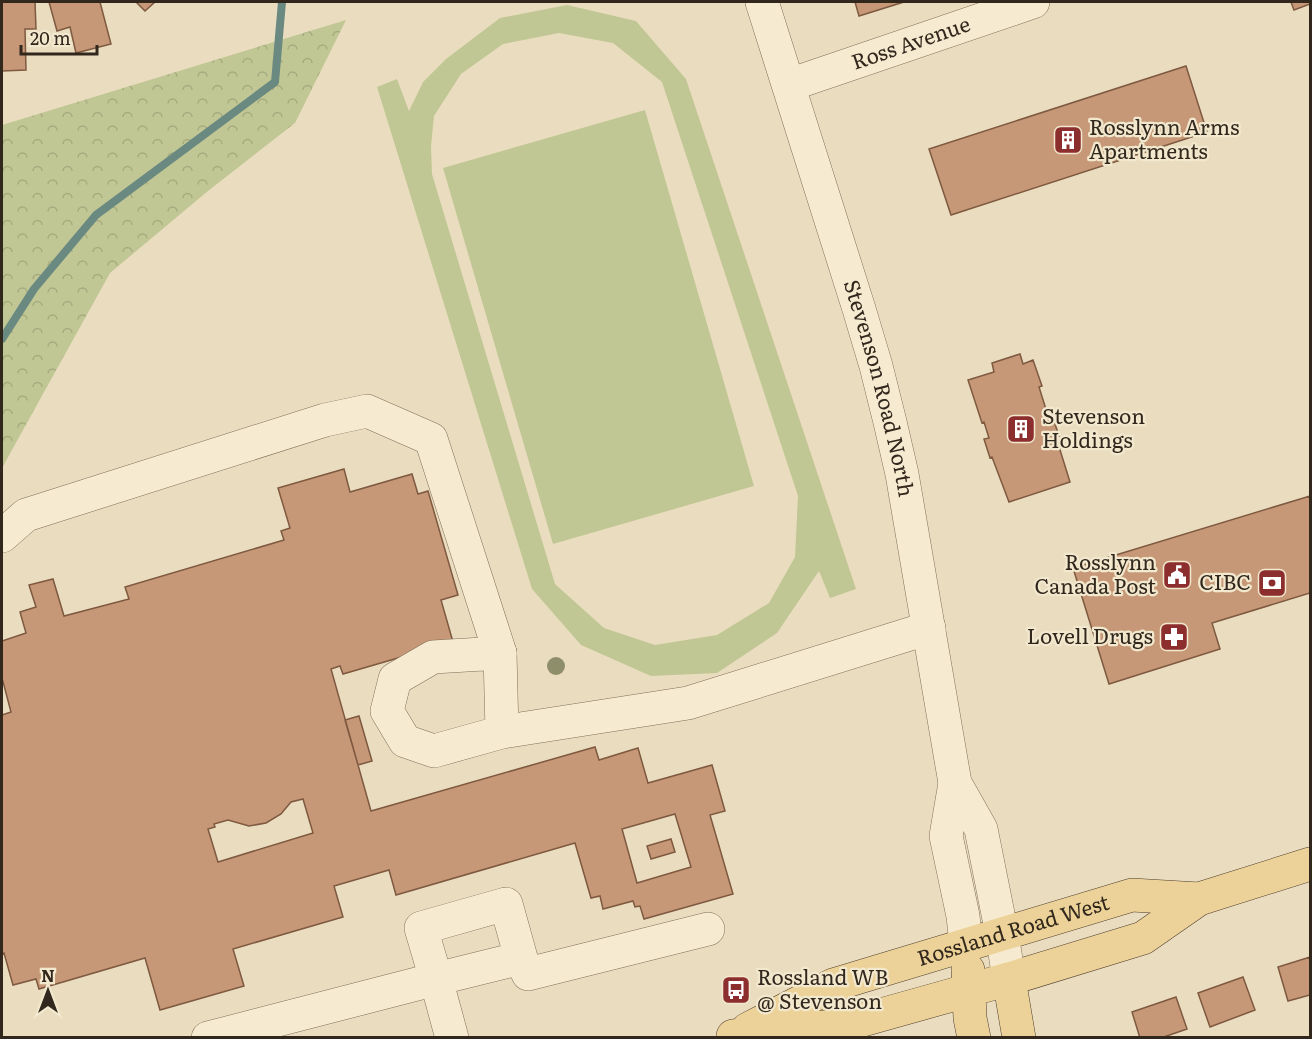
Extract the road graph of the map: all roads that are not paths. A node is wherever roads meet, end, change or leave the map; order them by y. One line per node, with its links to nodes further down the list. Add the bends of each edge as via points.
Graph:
1 (762, 2): 3 (street, Stevenson Road North)
2 (1033, 2): 3 (street, Ross Avenue)
3 (789, 85): 5 (street, Stevenson Road North, via 876,366 902,474)
4 (2, 536): 6 (street, via 26,515 325,420 367,411 431,439)
5 (929, 628): 7 (street, via 688,703); 8 (street, Stevenson Road North)
6 (500, 653): 7 (street); 7 (street, via 433,657 395,679 387,711 405,741 434,751)
7 (502, 732)
8 (955, 783): 12 (street, Stevenson Road North, via 981,829); 13 (street, Stevenson Road North, via 946,836)
9 (1311, 864): 10 (main road, Rossland Road West)
10 (1199, 899): 12 (main road, Rossland Road West, via 1132,895); 16 (main road, Rossland Road West, via 1143,938)
11 (708, 929): 14 (street, via 528,974)
12 (1002, 934): 13 (main road, Rossland Road West); 16 (street, Stevenson Road North)
13 (966, 944): 17 (main road, Stevenson Road North); 18 (main road, Rossland Road West, via 832,985)
14 (521, 958): 15 (street); 15 (street, via 506,904 421,928)
15 (436, 980): 19 (street); 20 (street)
16 (1009, 980): 17 (main road, Rossland Road West); 22 (main road, Stevenson Road North)
17 (969, 991): 18 (main road, Rossland Road West, via 845,1025); 21 (main road, Stevenson Road North)
18 (731, 1037)
19 (208, 1038)
20 (452, 1038)
21 (974, 1038)
22 (1019, 1038)

